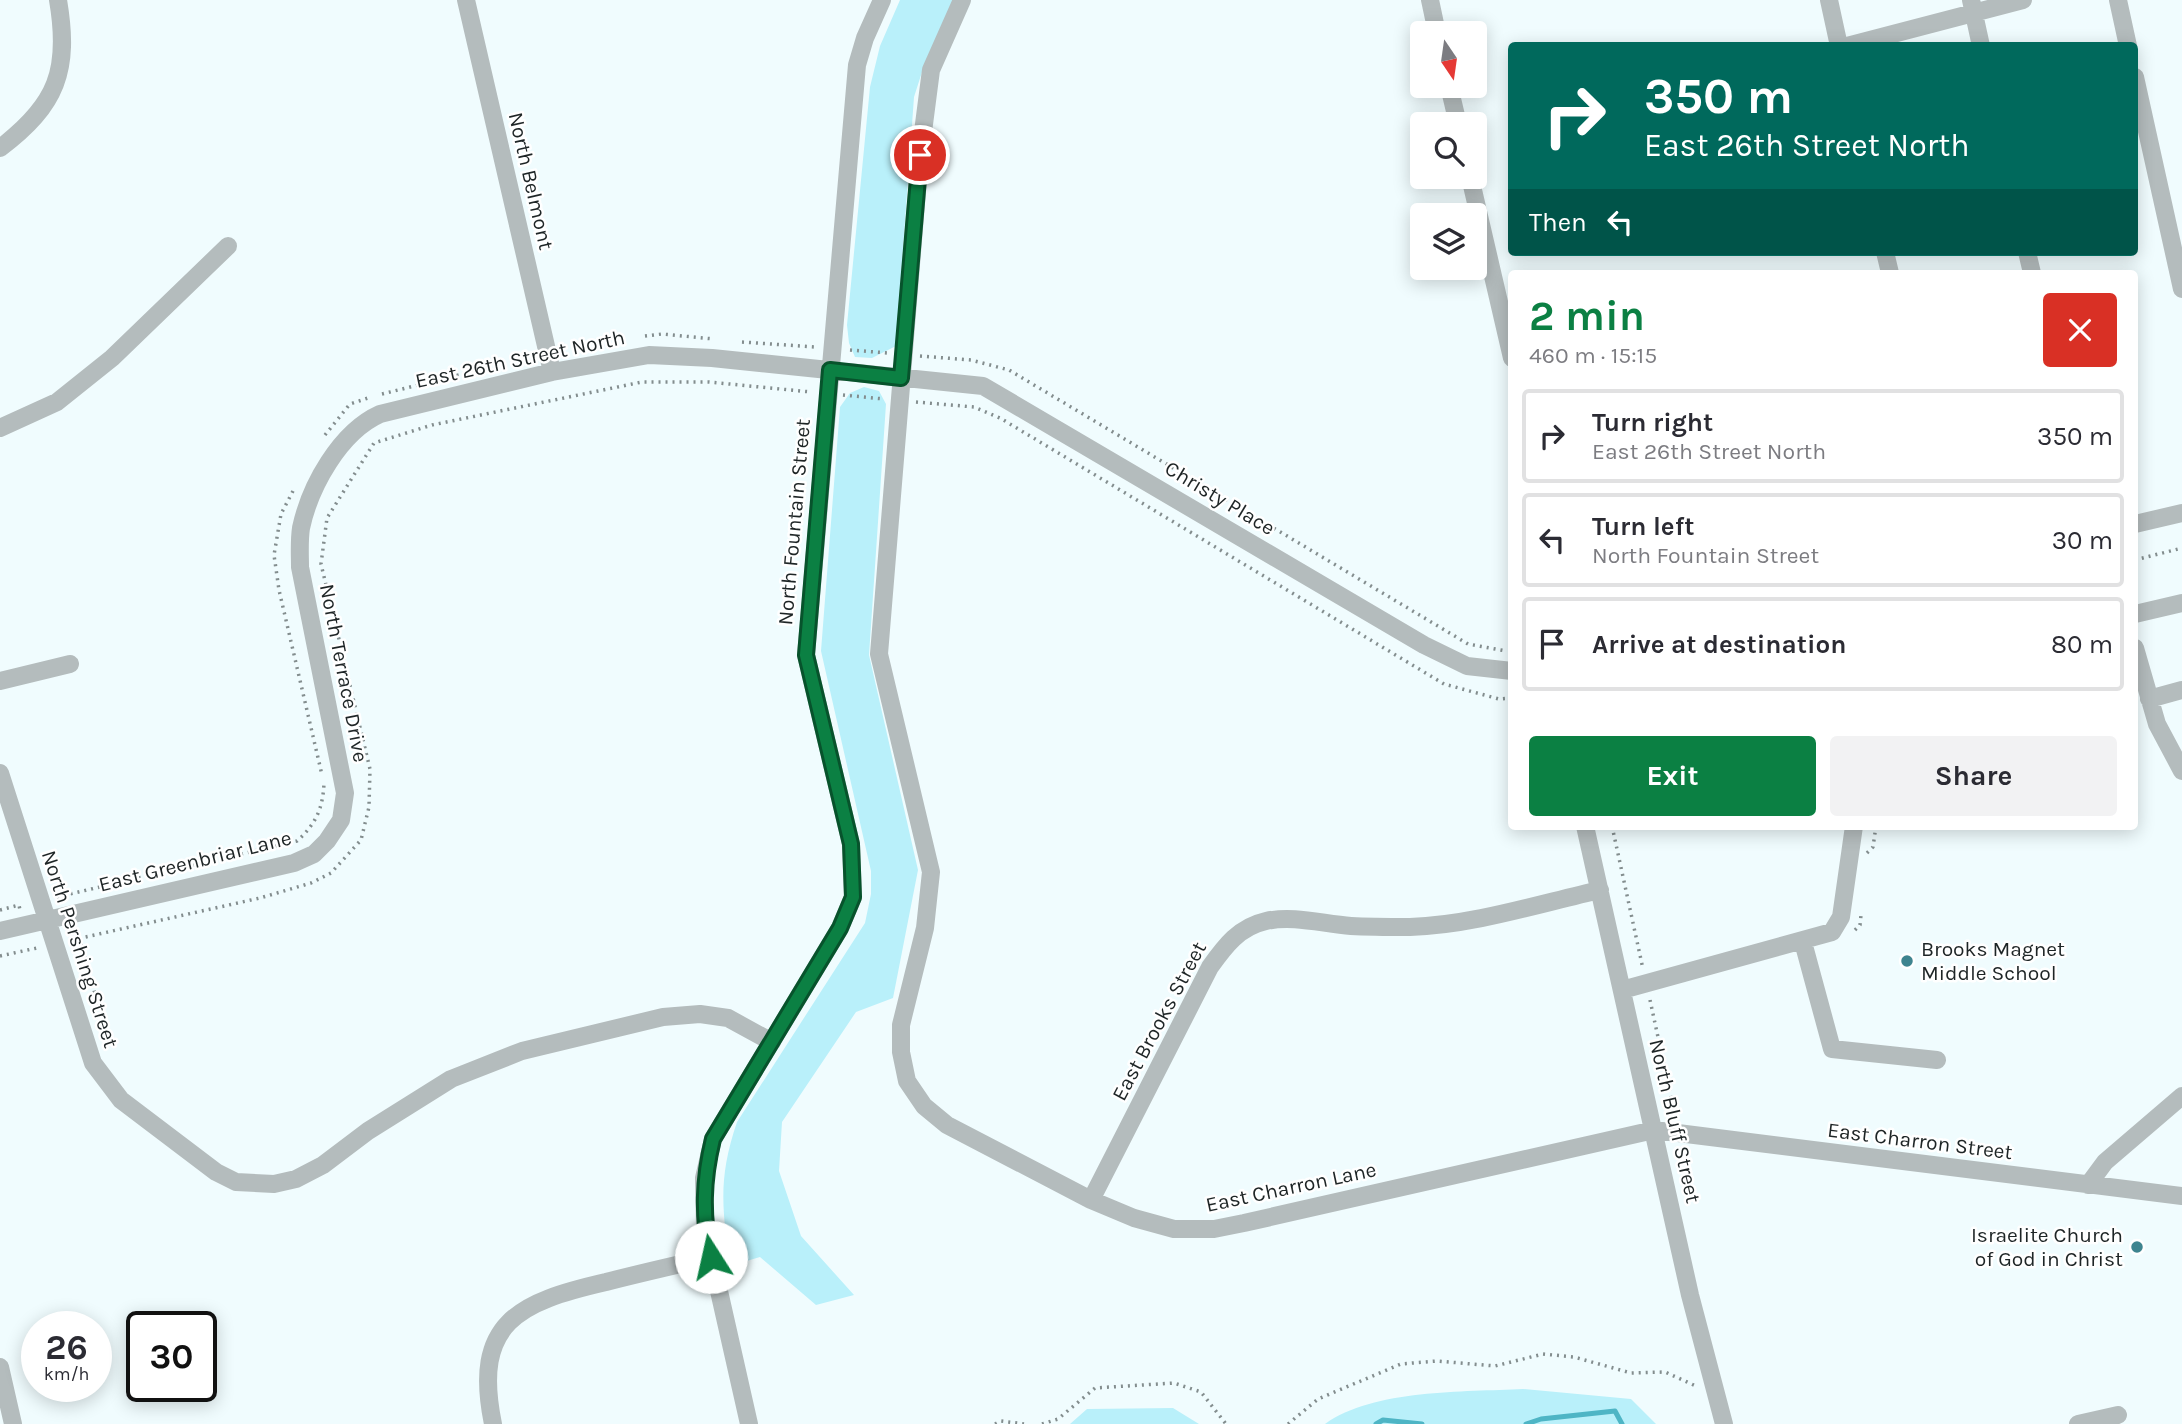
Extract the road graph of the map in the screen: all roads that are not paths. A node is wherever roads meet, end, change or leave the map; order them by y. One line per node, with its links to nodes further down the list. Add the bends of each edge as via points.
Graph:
1 (58, 0): 16 (street, via 62,68 43,109)
2 (466, 0): 22 (street, North Belmont)
3 (882, 0): 21 (street, North Fountain Street, via 857,65)
4 (962, 0): 23 (street, via 931,70)
5 (1430, 0): 10 (street)
6 (1829, 0): 11 (street)
7 (2023, 0): 9 (street)
8 (2118, 0): 14 (street)
9 (1972, 6): 12 (street); 13 (street)
10 (1434, 21)
11 (1838, 42)
12 (1860, 42)
13 (1979, 42)
14 (2127, 42)
15 (2138, 91): 19 (street)
16 (0, 148)
17 (1473, 189): 20 (street)
18 (228, 246): 24 (street, via 112,358 57,402)
19 (2182, 289)
20 (1508, 341)
21 (830, 370): 22 (street, East 26th Street North, via 649,355); 23 (street, East 26th Street North); 46 (street, North Fountain Street, via 806,655 851,844 853,897 840,928)
22 (552, 372): 25 (street, East 26th Street North, via 363,422 349,435)
23 (901, 378): 32 (street, Christy Place, via 983,386 1424,645 1468,666); 52 (street, East Charron Lane, via 879,654 931,872 925,928 901,1026 907,1081 924,1106 947,1125)
24 (0, 428)
25 (313, 492): 40 (street, North Terrace Drive, via 301,530 300,567 345,793 341,820)
26 (2182, 513): 27 (street)
27 (2138, 523)
28 (2182, 603): 29 (street)
29 (2138, 613)
30 (2138, 659): 35 (street)
31 (70, 664): 33 (street)
32 (1508, 671)
33 (0, 681)
34 (2182, 691): 35 (street)
35 (2149, 699): 36 (street)
36 (2182, 771)
37 (0, 773): 42 (street, North Pershing Street)
38 (1586, 830): 41 (street, North Bluff Street)
39 (1853, 830): 44 (street, via 1841,917 1832,932)
40 (314, 853): 42 (street, East Greenbriar Lane, via 260,872)
41 (1600, 890): 45 (street, North Bluff Street); 52 (street, East Brooks Street, via 1488,916 1412,927 1291,919 1245,928 1210,967)
42 (46, 920): 43 (street, East Greenbriar Lane); 46 (street, North Pershing Street, via 93,1063 121,1100 236,1182 274,1184 296,1179 451,1079 522,1051 663,1017 700,1014 728,1017)
43 (0, 931)
44 (1803, 942): 45 (street); 47 (street, via 1832,1049)
45 (1622, 990): 49 (street, North Bluff Street)
46 (772, 1042): 53 (street, North Fountain Street, via 713,1139 704,1178 705,1229)
47 (1937, 1060)
48 (2182, 1096): 50 (street, via 2105,1162)
49 (1654, 1130): 50 (street, East Charron Street); 52 (street, East Charron Lane, via 1214,1229 1174,1228); 59 (street, North Bluff Street)
50 (2088, 1185): 51 (street, East Charron Street)
51 (2182, 1196)
52 (1091, 1200)
53 (711, 1257): 57 (street, via 552,1294 526,1307 503,1329 489,1358 487,1395); 58 (street, North Fountain Street)
54 (0, 1367): 56 (street)
55 (2118, 1415): 60 (street)
56 (13, 1424)
57 (493, 1424)
58 (749, 1424)
59 (1724, 1424)
60 (2078, 1424)

